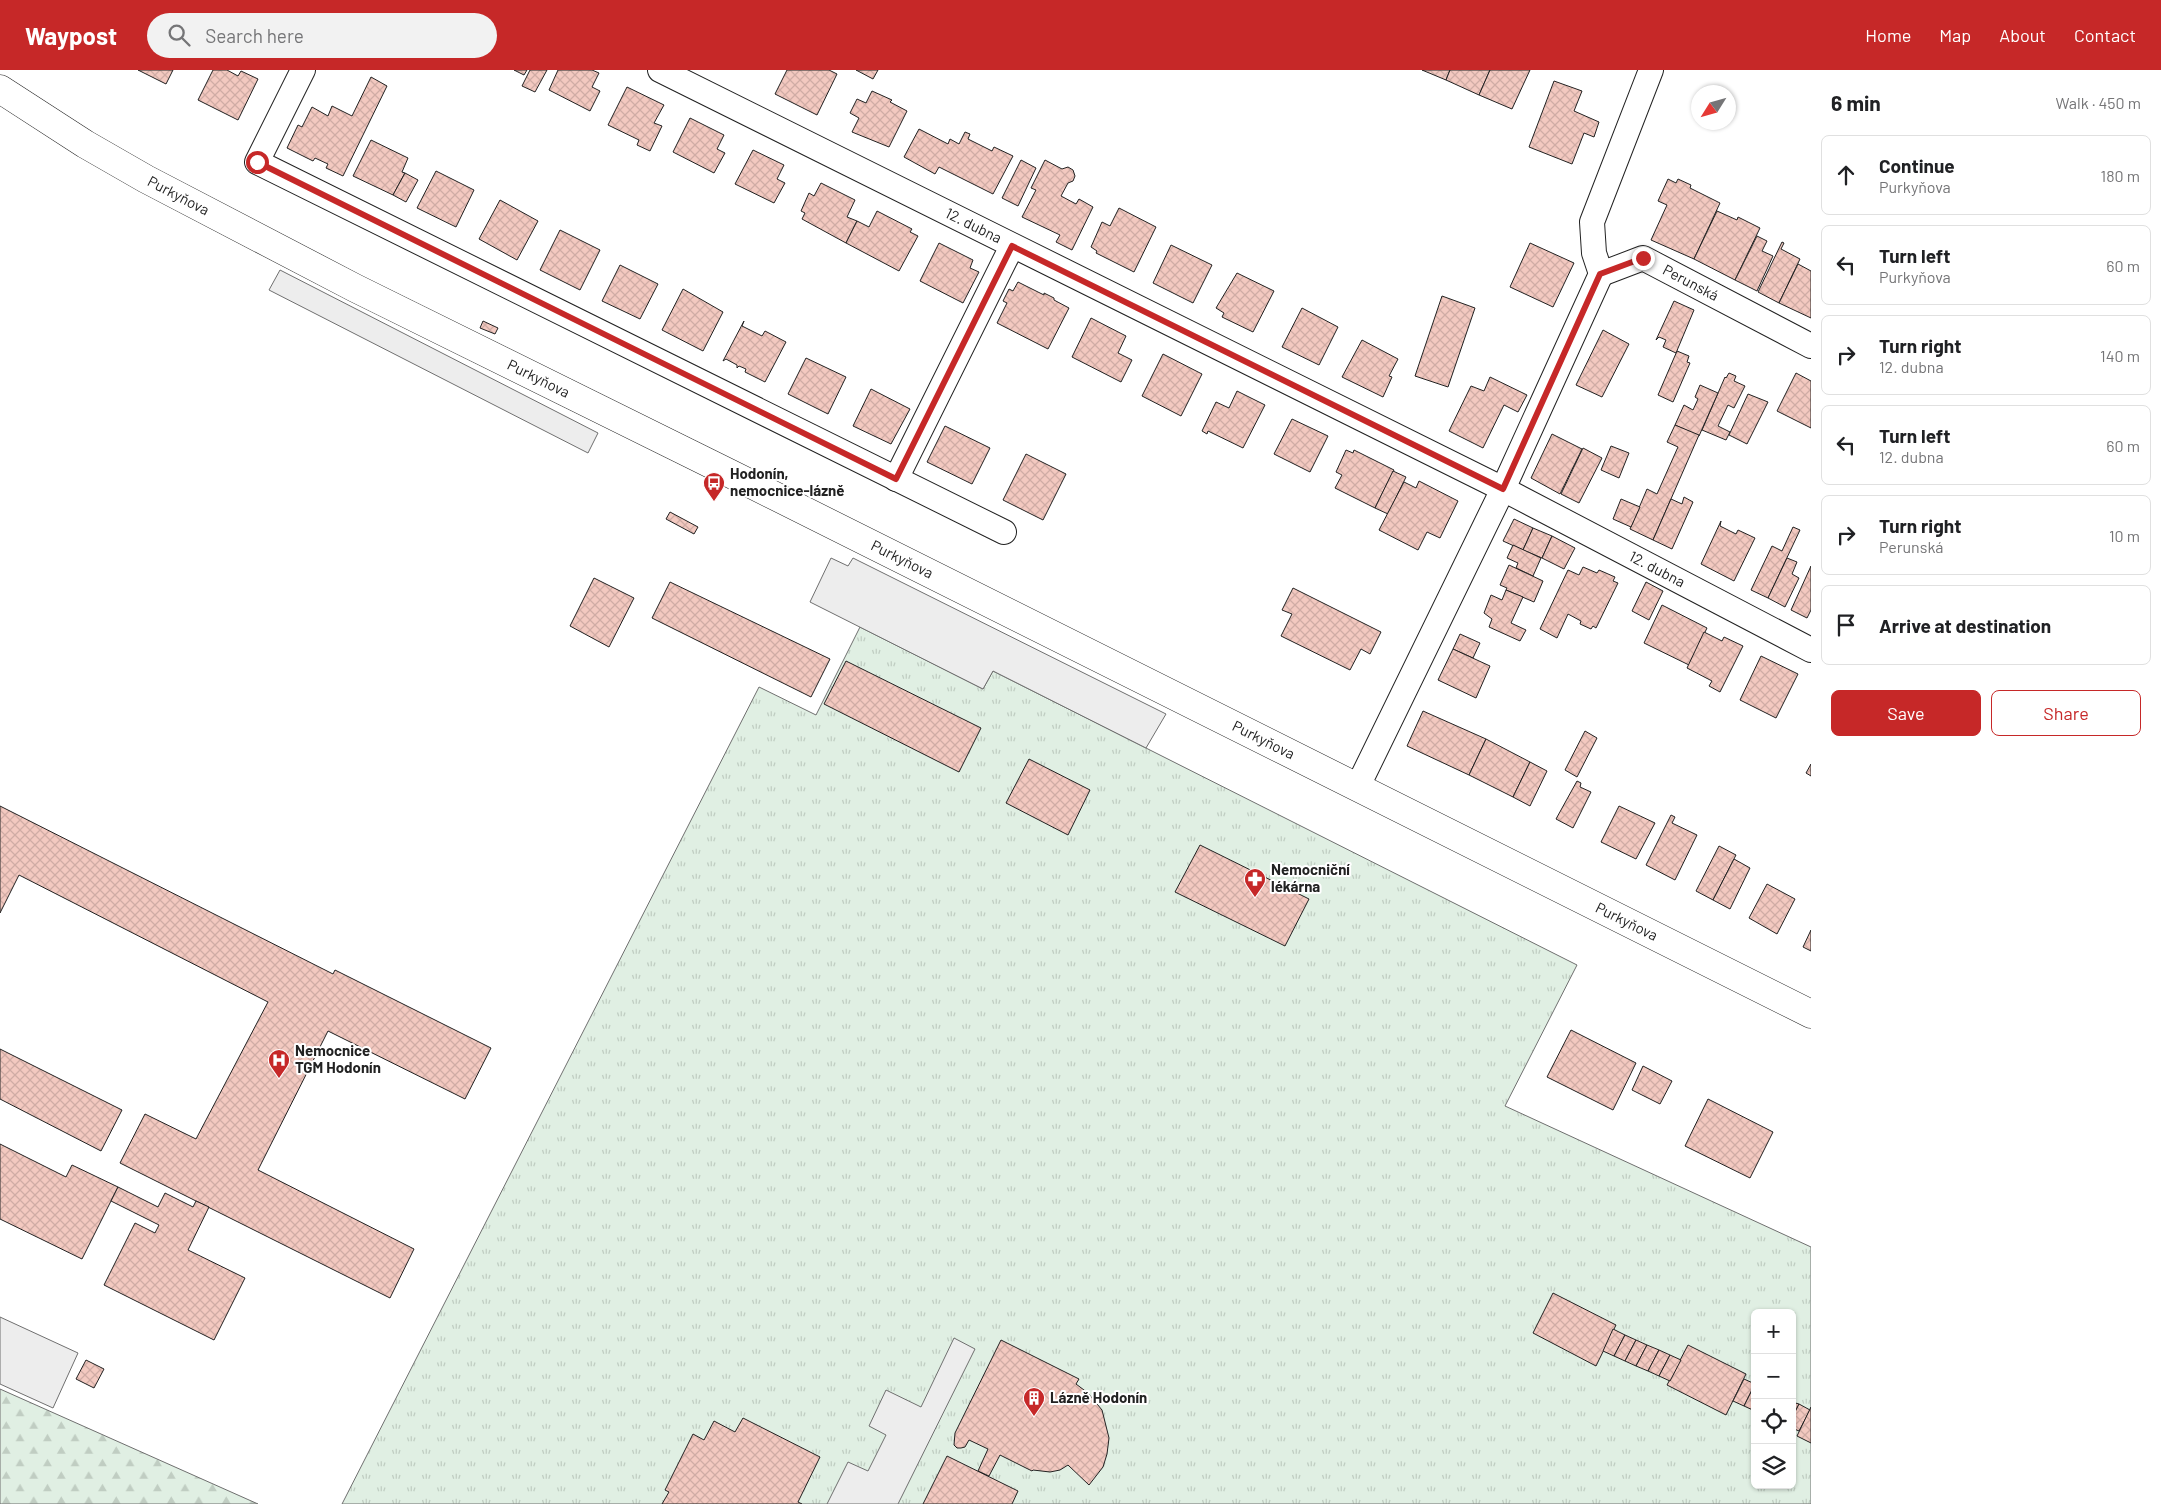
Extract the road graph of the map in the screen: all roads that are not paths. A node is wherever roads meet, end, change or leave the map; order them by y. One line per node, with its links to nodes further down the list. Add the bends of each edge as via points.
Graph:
1 (303, 70): 8 (street, via 257,162)
2 (660, 70): 5 (street, 12. dubna)
3 (1651, 70): 6 (street, via 1592,222 1594,254)
4 (0, 89): 12 (street, Purkyňova, via 146,179 354,288)
5 (1012, 246): 8 (street); 9 (street, 12. dubna)
6 (1600, 274): 7 (street, Perunská, via 1643,258); 9 (street)
7 (1811, 346)
8 (896, 479): 10 (street)
9 (1503, 489): 11 (street, 12. dubna); 12 (street)
10 (1004, 532)
11 (1811, 650)
12 (1358, 786): 13 (street, Purkyňova)
13 (1811, 1014)

